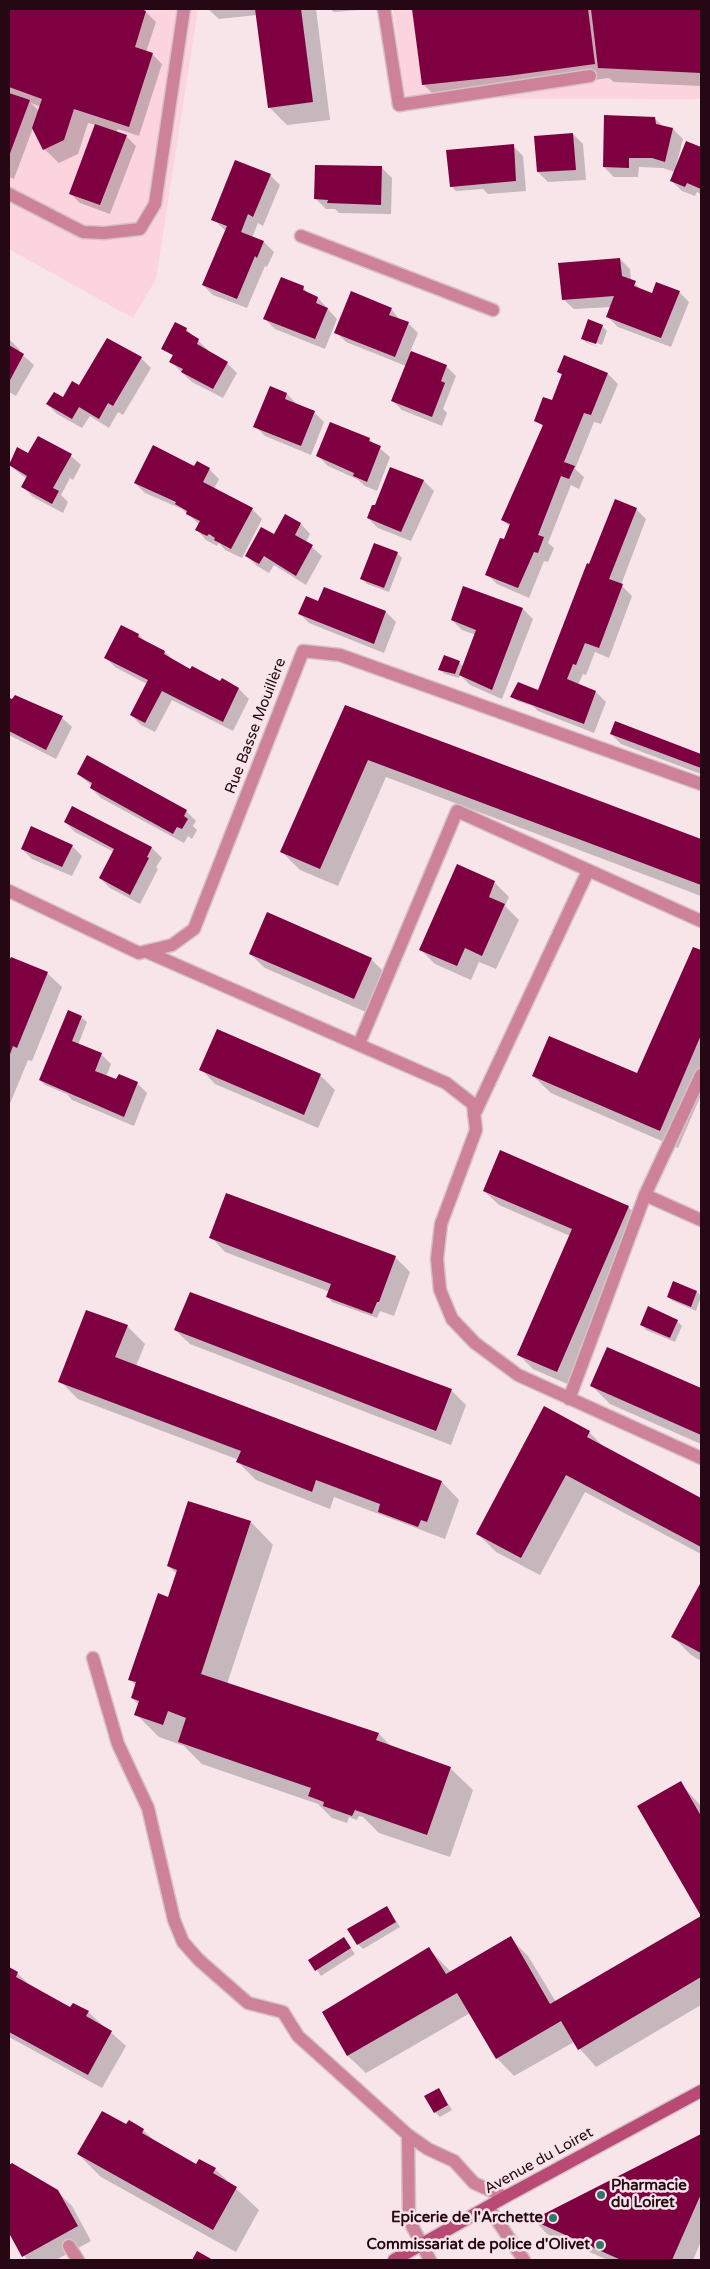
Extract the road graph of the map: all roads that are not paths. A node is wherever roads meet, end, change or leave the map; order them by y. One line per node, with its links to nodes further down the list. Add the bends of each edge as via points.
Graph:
1 (184, 9): 4 (street, via 155,204 140,229 83,232)
2 (384, 9): 3 (street, via 399,105)
3 (590, 76)
4 (9, 194)
5 (301, 236): 6 (street)
6 (493, 310)
7 (701, 784): 11 (street, Rue Basse Mouillère, via 340,655 303,651 194,930 172,945)
8 (588, 871): 10 (street); 12 (street, via 457,811); 14 (street)
9 (9, 891): 11 (street, via 139,953)
10 (701, 921)
11 (147, 952): 12 (street)
12 (358, 1044): 14 (street, via 446,1083 473,1104)
13 (701, 1075): 15 (street)
14 (474, 1115): 17 (street, via 476,1130 441,1224 437,1260 440,1290 452,1319 475,1343 518,1375)
15 (645, 1195): 16 (street); 17 (street)
16 (701, 1220)
17 (569, 1399): 18 (street)
18 (701, 1458)
19 (94, 1658): 21 (street, via 118,1744 148,1808 174,1920 183,1942 248,2003 283,2012 298,2036)
20 (701, 2091): 22 (main road, Avenue du Loiret)
21 (408, 2135): 22 (street, via 454,2161 474,2183); 24 (street, via 409,2220)
22 (505, 2197): 23 (main road, Avenue du Loiret)
23 (488, 2207): 24 (main road, Avenue du Loiret); 29 (street)
24 (420, 2244): 27 (main road, Avenue du Loiret); 28 (street)
25 (69, 2246): 26 (street)
26 (78, 2260)
27 (394, 2260)
28 (430, 2260)
29 (524, 2260)

